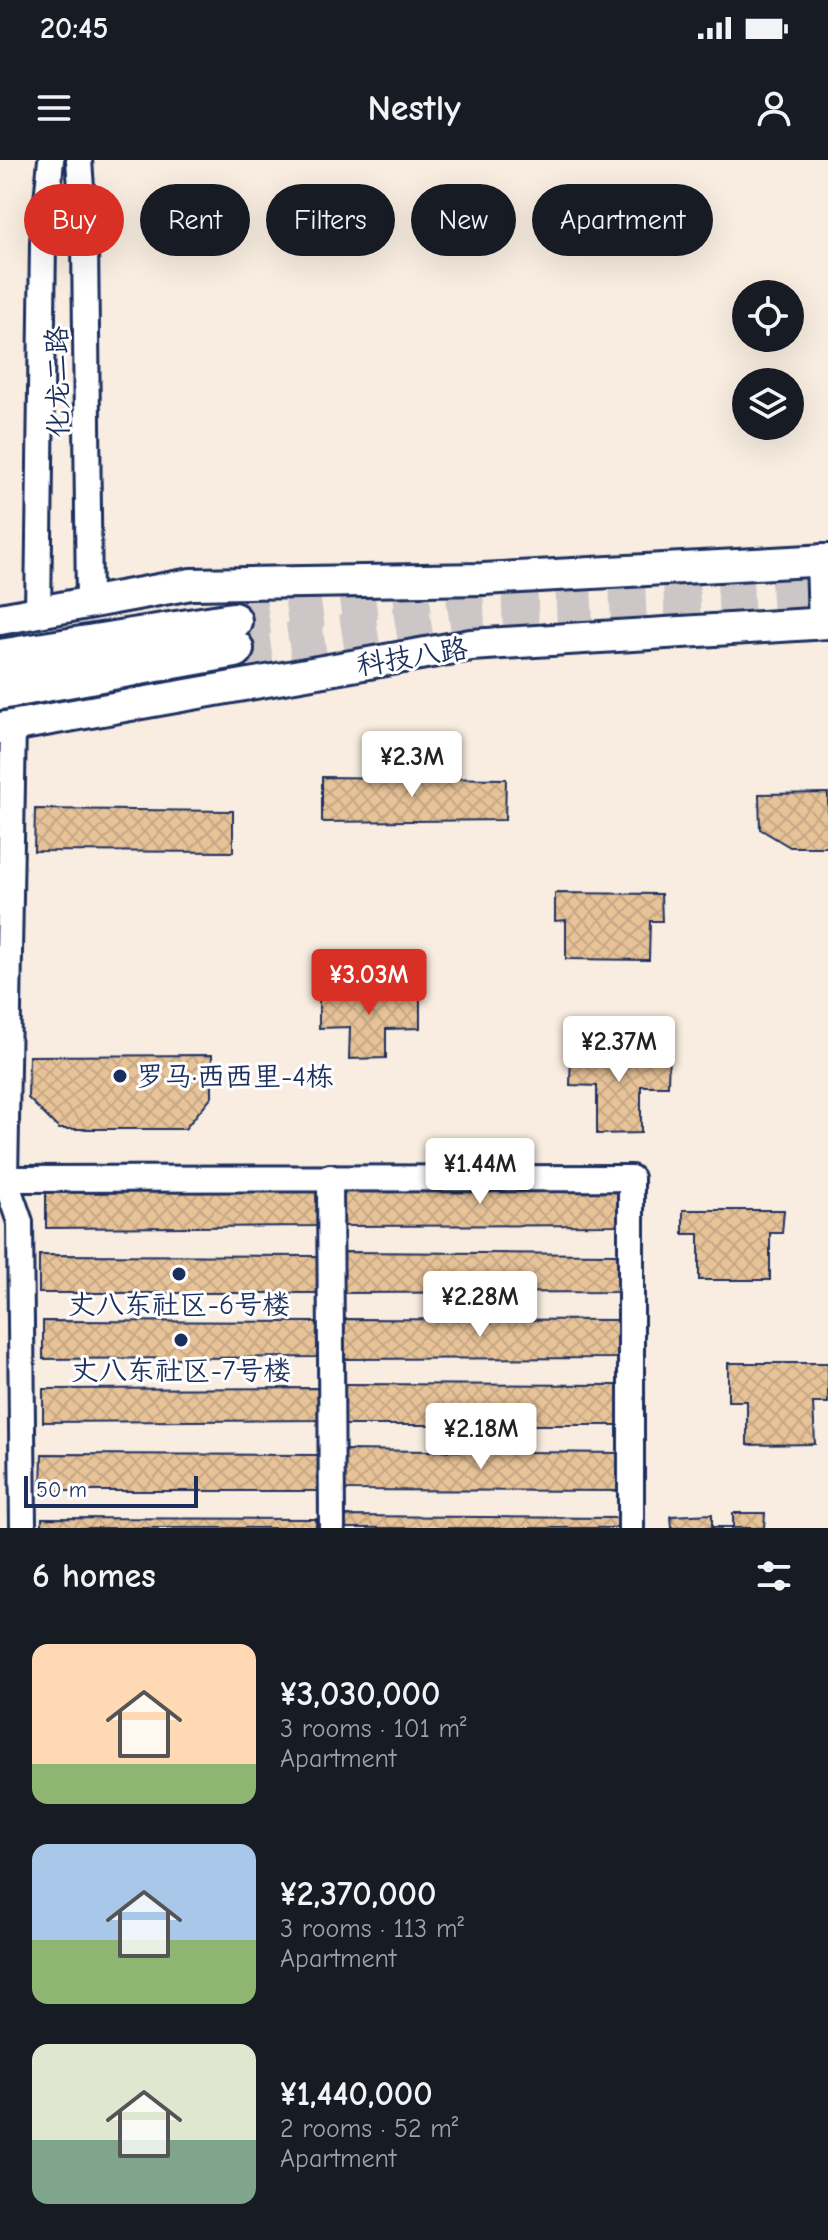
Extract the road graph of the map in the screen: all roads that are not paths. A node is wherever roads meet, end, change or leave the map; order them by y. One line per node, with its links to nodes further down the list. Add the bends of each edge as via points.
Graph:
1 (51, 160): 5 (street, 化龙二路, via 43,242)
2 (79, 160): 4 (street, 化龙二路, via 85,243)
3 (825, 560): 4 (main road, via 483,579 191,584); 7 (main road)
4 (89, 603): 5 (main road)
5 (38, 612): 6 (main road)
6 (0, 619)
7 (826, 623): 10 (main road, 科技八路, via 471,645)
8 (0, 658): 9 (highway, via 234,635)
9 (0, 691)
10 (7, 726): 12 (street)
11 (330, 1177): 12 (street); 15 (street); 16 (street, via 631,1178)
12 (5, 1179): 13 (street, via 20,1222)
13 (12, 1445): 14 (street)
14 (23, 1528)
15 (332, 1528)
16 (631, 1528)

